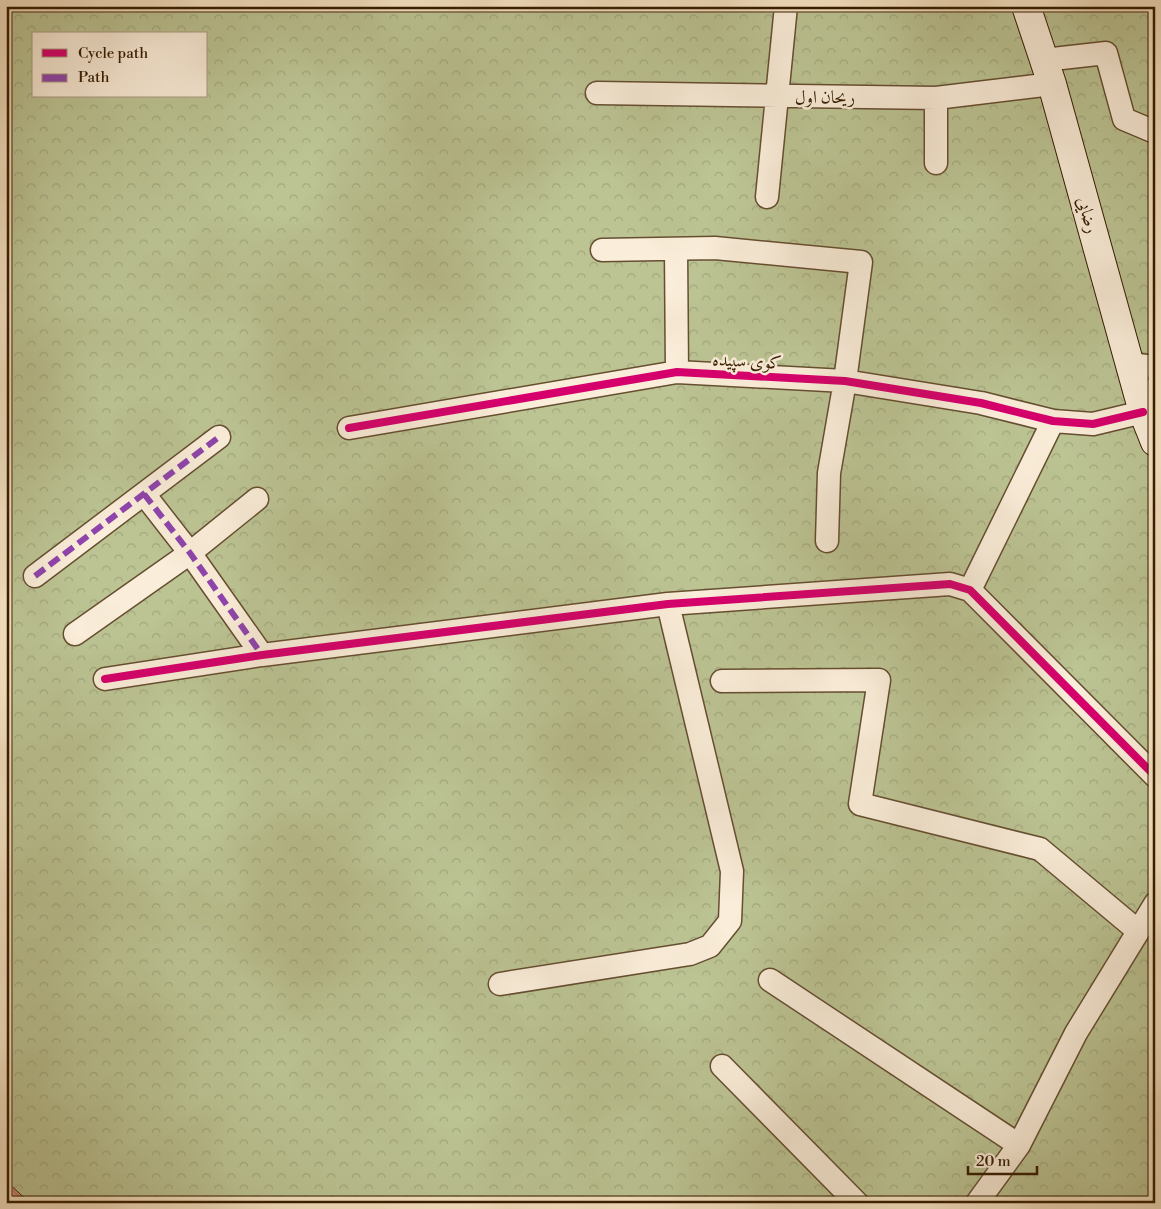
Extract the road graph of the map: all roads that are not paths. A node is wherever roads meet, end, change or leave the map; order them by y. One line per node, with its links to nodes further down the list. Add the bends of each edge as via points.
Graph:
1 (786, 6): 5 (street)
2 (1026, 6): 3 (main road, رضایی)
3 (1048, 72): 6 (street, ریحان اول); 7 (street, ریحان اول, via 1106,53 1124,119); 12 (main road, رضایی)
4 (597, 93): 5 (street, ریحان اول)
5 (777, 97): 6 (street, ریحان اول); 9 (street)
6 (936, 98): 8 (street)
7 (1155, 132)
8 (936, 163)
9 (767, 197)
10 (602, 250): 11 (street)
11 (676, 250): 13 (street); 14 (street, via 715,248 861,262)
12 (1142, 365): 16 (main road, رضایی)
13 (678, 372): 14 (street, کوی سپیده); 17 (street, کوی سپیده)
14 (845, 382): 15 (street, کوی سپیده, via 981,403); 21 (street, via 829,473)
15 (1053, 421): 16 (street, کوی سپیده); 24 (street)
16 (1150, 427)
17 (349, 428)
18 (219, 437): 19 (street)
19 (144, 494): 22 (street); 23 (street)
20 (257, 499): 22 (street)
21 (827, 541)
22 (190, 553): 26 (street); 27 (street)
23 (35, 576)
24 (970, 590): 25 (street, via 950,584); 30 (street)
25 (668, 604): 27 (street); 34 (street, via 732,871 730,921 710,946 690,954)
26 (75, 634)
27 (262, 655): 28 (street)
28 (105, 679)
29 (722, 681): 32 (street, via 879,680 860,804 1040,849)
30 (1155, 776)
31 (1155, 904): 32 (street)
32 (1138, 931): 36 (street, via 1076,1033)
33 (770, 980): 36 (street)
34 (500, 984)
35 (722, 1066): 37 (street)
36 (1018, 1146): 38 (street)
37 (857, 1203)
38 (977, 1203)

